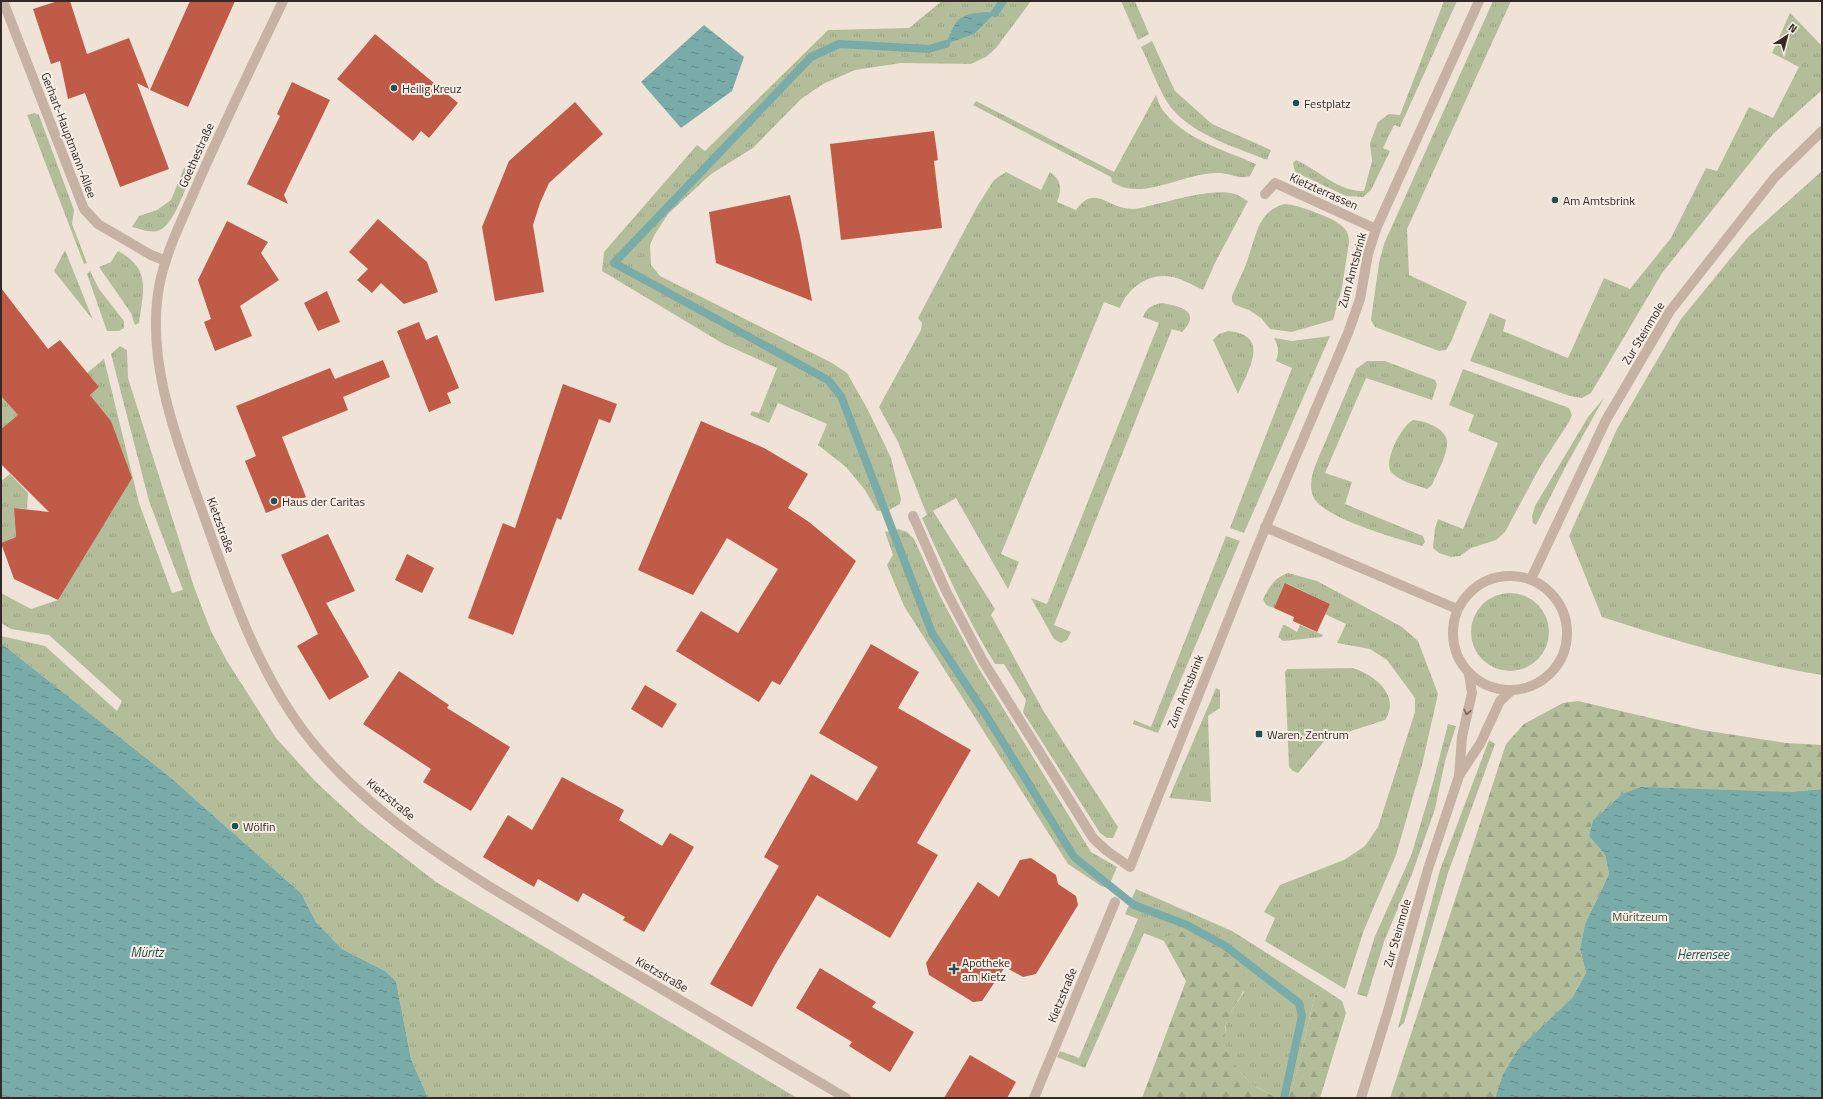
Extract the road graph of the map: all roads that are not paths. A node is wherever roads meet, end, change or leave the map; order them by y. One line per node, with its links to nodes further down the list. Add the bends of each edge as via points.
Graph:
1 (3, 1): 7 (street, Gerhart-Hauptmann-Allee, via 84,209 98,224)
2 (283, 1): 7 (street, Goethestraße, via 206,165)
3 (1479, 1): 6 (street, Zum Amtsbrink)
4 (1822, 131): 11 (street, Zur Steinmole, via 1776,177 1670,311 1606,420)
5 (1265, 194): 6 (street, Kietzterrassen, via 1275,183)
6 (1376, 230): 10 (street, Zum Amtsbrink, via 1368,254 1360,299 1348,333)
7 (166, 261): 8 (street, Goethestraße, via 158,291)
8 (156, 327): 17 (street, Kietzstraße, via 158,359 170,416 247,634 277,692 303,730 336,769 390,818 454,863)
9 (913, 516): 10 (street, Zum Amtsbrink, via 946,591 983,661 1093,838 1130,866)
10 (1265, 527): 12 (street)
11 (1531, 579): 12 (street, via 1517,575 1488,579 1475,586); 14 (street, via 1544,586 1562,608 1566,622 1566,643 1560,661 1552,672 1527,688)
12 (1457, 609): 13 (street, via 1452,626 1453,643 1459,660)
13 (1469, 674): 14 (street, via 1496,689); 15 (street, Zur Steinmole, one-way to 15, via 1472,693 1462,737)
14 (1512, 690): 15 (street, Zur Steinmole, via 1500,701 1480,744)
15 (1459, 776): 19 (street, Zur Steinmole, via 1428,869)
16 (1115, 902): 18 (street, Kietzstraße)
17 (846, 1098)
18 (1034, 1098)
19 (1361, 1098)

